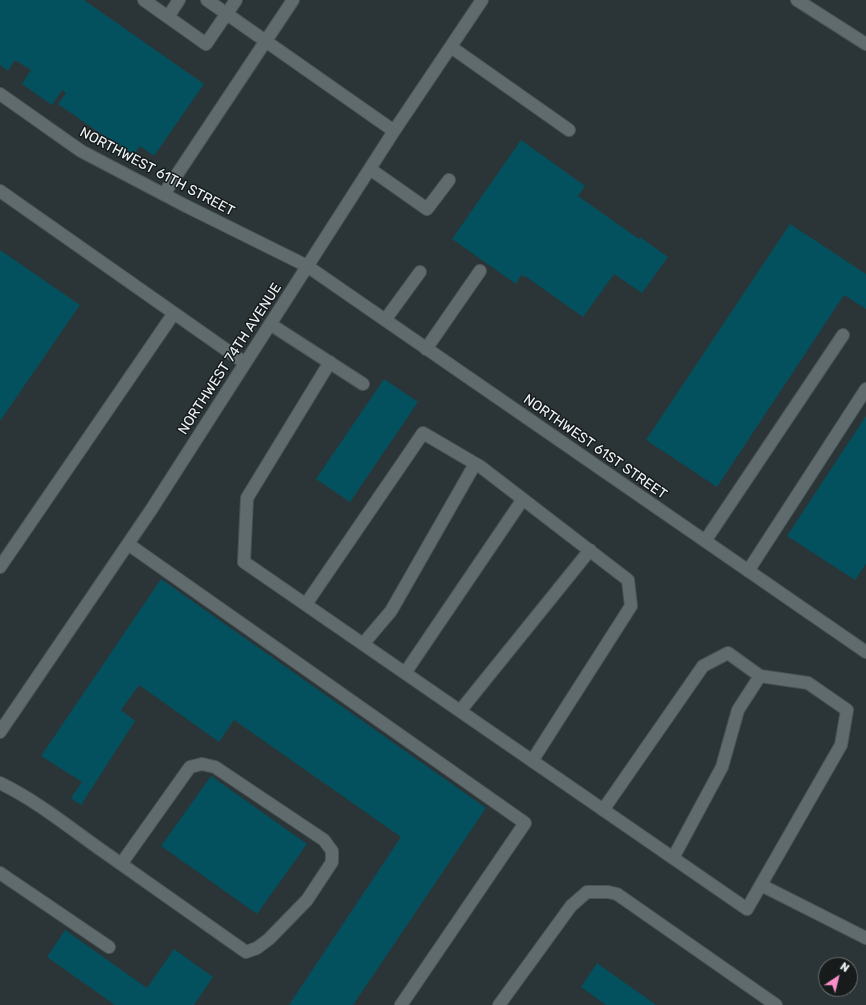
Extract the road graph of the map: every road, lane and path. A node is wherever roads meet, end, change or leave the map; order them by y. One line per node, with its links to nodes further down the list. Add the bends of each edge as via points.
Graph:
1 (144, 0): 9 (street)
2 (179, 0): 9 (street)
3 (207, 0): 8 (street)
4 (236, 0): 8 (street)
5 (293, 0): 10 (street)
6 (482, 0): 12 (street, NORTHWEST 74TH AVENUE)
7 (797, 0): 11 (street)
8 (227, 14): 9 (street, via 206,44); 10 (street)
9 (168, 17)
10 (265, 40): 15 (street); 19 (street)
11 (866, 44)
12 (451, 47): 14 (street); 15 (street, NORTHWEST 74TH AVENUE)
13 (0, 94): 19 (street, NORTHWEST 61TH STREET, via 81,151)
14 (569, 130)
15 (394, 131): 16 (street, NORTHWEST 74TH AVENUE)
16 (370, 169): 17 (street, via 427,209); 20 (street, NORTHWEST 74TH AVENUE)
17 (449, 180)
18 (0, 191): 23 (street)
19 (164, 194): 20 (street, NORTHWEST 61TH STREET)
20 (307, 266): 24 (street, NORTHWEST 61ST STREET); 25 (street, NORTHWEST 74TH AVENUE)
21 (480, 271): 27 (street)
22 (420, 272): 24 (street)
23 (174, 313): 29 (street); 37 (street)
24 (385, 320): 27 (street, NORTHWEST 61ST STREET)
25 (270, 324): 28 (street); 29 (street, NORTHWEST 74TH AVENUE)
26 (843, 335): 34 (street)
27 (426, 349): 34 (street, NORTHWEST 61ST STREET)
28 (330, 362): 30 (street); 39 (street, via 247,498 244,562)
29 (245, 363): 35 (street, NORTHWEST 74TH AVENUE)
30 (364, 384)
31 (866, 389): 38 (street)
32 (475, 464): 33 (street); 39 (street, via 423,433); 40 (street, via 391,611)
33 (523, 499): 36 (street); 42 (street)
34 (705, 541): 38 (street, NORTHWEST 61ST STREET)
35 (128, 544): 45 (street, NORTHWEST 74TH AVENUE); 55 (street, via 525,823)
36 (590, 550): 44 (street); 46 (street, via 628,580 630,606)
37 (0, 567)
38 (748, 570): 41 (street, NORTHWEST 61ST STREET)
39 (306, 604): 40 (street)
40 (363, 644): 42 (street)
41 (866, 652)
42 (405, 673): 44 (street)
43 (760, 676): 48 (street, via 728,653 703,666); 49 (street, via 738,710 722,767); 52 (street, via 808,683 847,710 841,745)
44 (460, 711): 46 (street)
45 (0, 732)
46 (532, 761): 48 (street)
47 (0, 783): 50 (street, via 21,793)
48 (603, 810): 49 (street)
49 (673, 858): 52 (street, via 747,910)
50 (121, 864): 50 (street, via 246,952 269,939 307,900 332,862 332,851 324,840 215,768 202,764 190,767)
51 (0, 873): 54 (street)
52 (761, 885): 53 (street)
53 (866, 938)
54 (109, 947)
55 (401, 1005)
56 (499, 1005): 57 (street, via 571,906 587,892 608,892 617,894)
57 (776, 1005)

